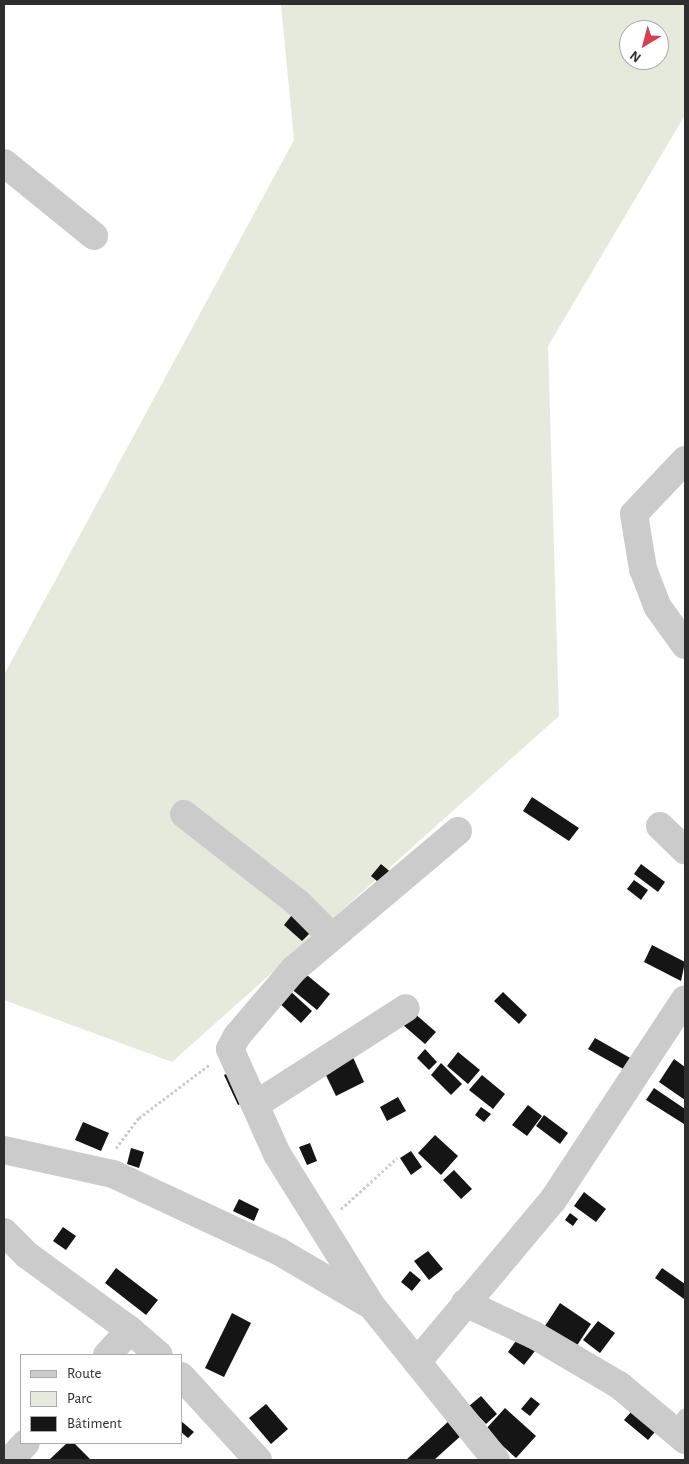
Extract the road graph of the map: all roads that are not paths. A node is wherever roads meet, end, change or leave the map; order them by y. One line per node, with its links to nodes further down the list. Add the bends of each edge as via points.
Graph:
1 (4, 163): 2 (street)
2 (94, 236)
3 (685, 460): 4 (street, via 634,514 642,569 657,606)
4 (685, 645)
5 (184, 814): 9 (street, via 298,903)
6 (660, 826): 8 (street)
7 (458, 830): 9 (street)
8 (685, 850)
9 (331, 936): 12 (street, via 294,969 237,1036 230,1049)
10 (685, 999): 15 (street, via 553,1200)
11 (406, 1008): 12 (street)
12 (255, 1105): 16 (street, via 277,1154)
13 (4, 1150): 16 (street, via 113,1174 280,1252)
14 (4, 1232): 17 (street, via 27,1255)
15 (465, 1303): 20 (street); 22 (street, via 534,1335 619,1385)
16 (371, 1305): 20 (street)
17 (130, 1330): 18 (street); 19 (street)
18 (107, 1354)
19 (158, 1354)
20 (417, 1362): 26 (street)
21 (182, 1377): 25 (street)
22 (682, 1428)
23 (25, 1444): 24 (street)
24 (10, 1460)
25 (258, 1460)
26 (496, 1460)

